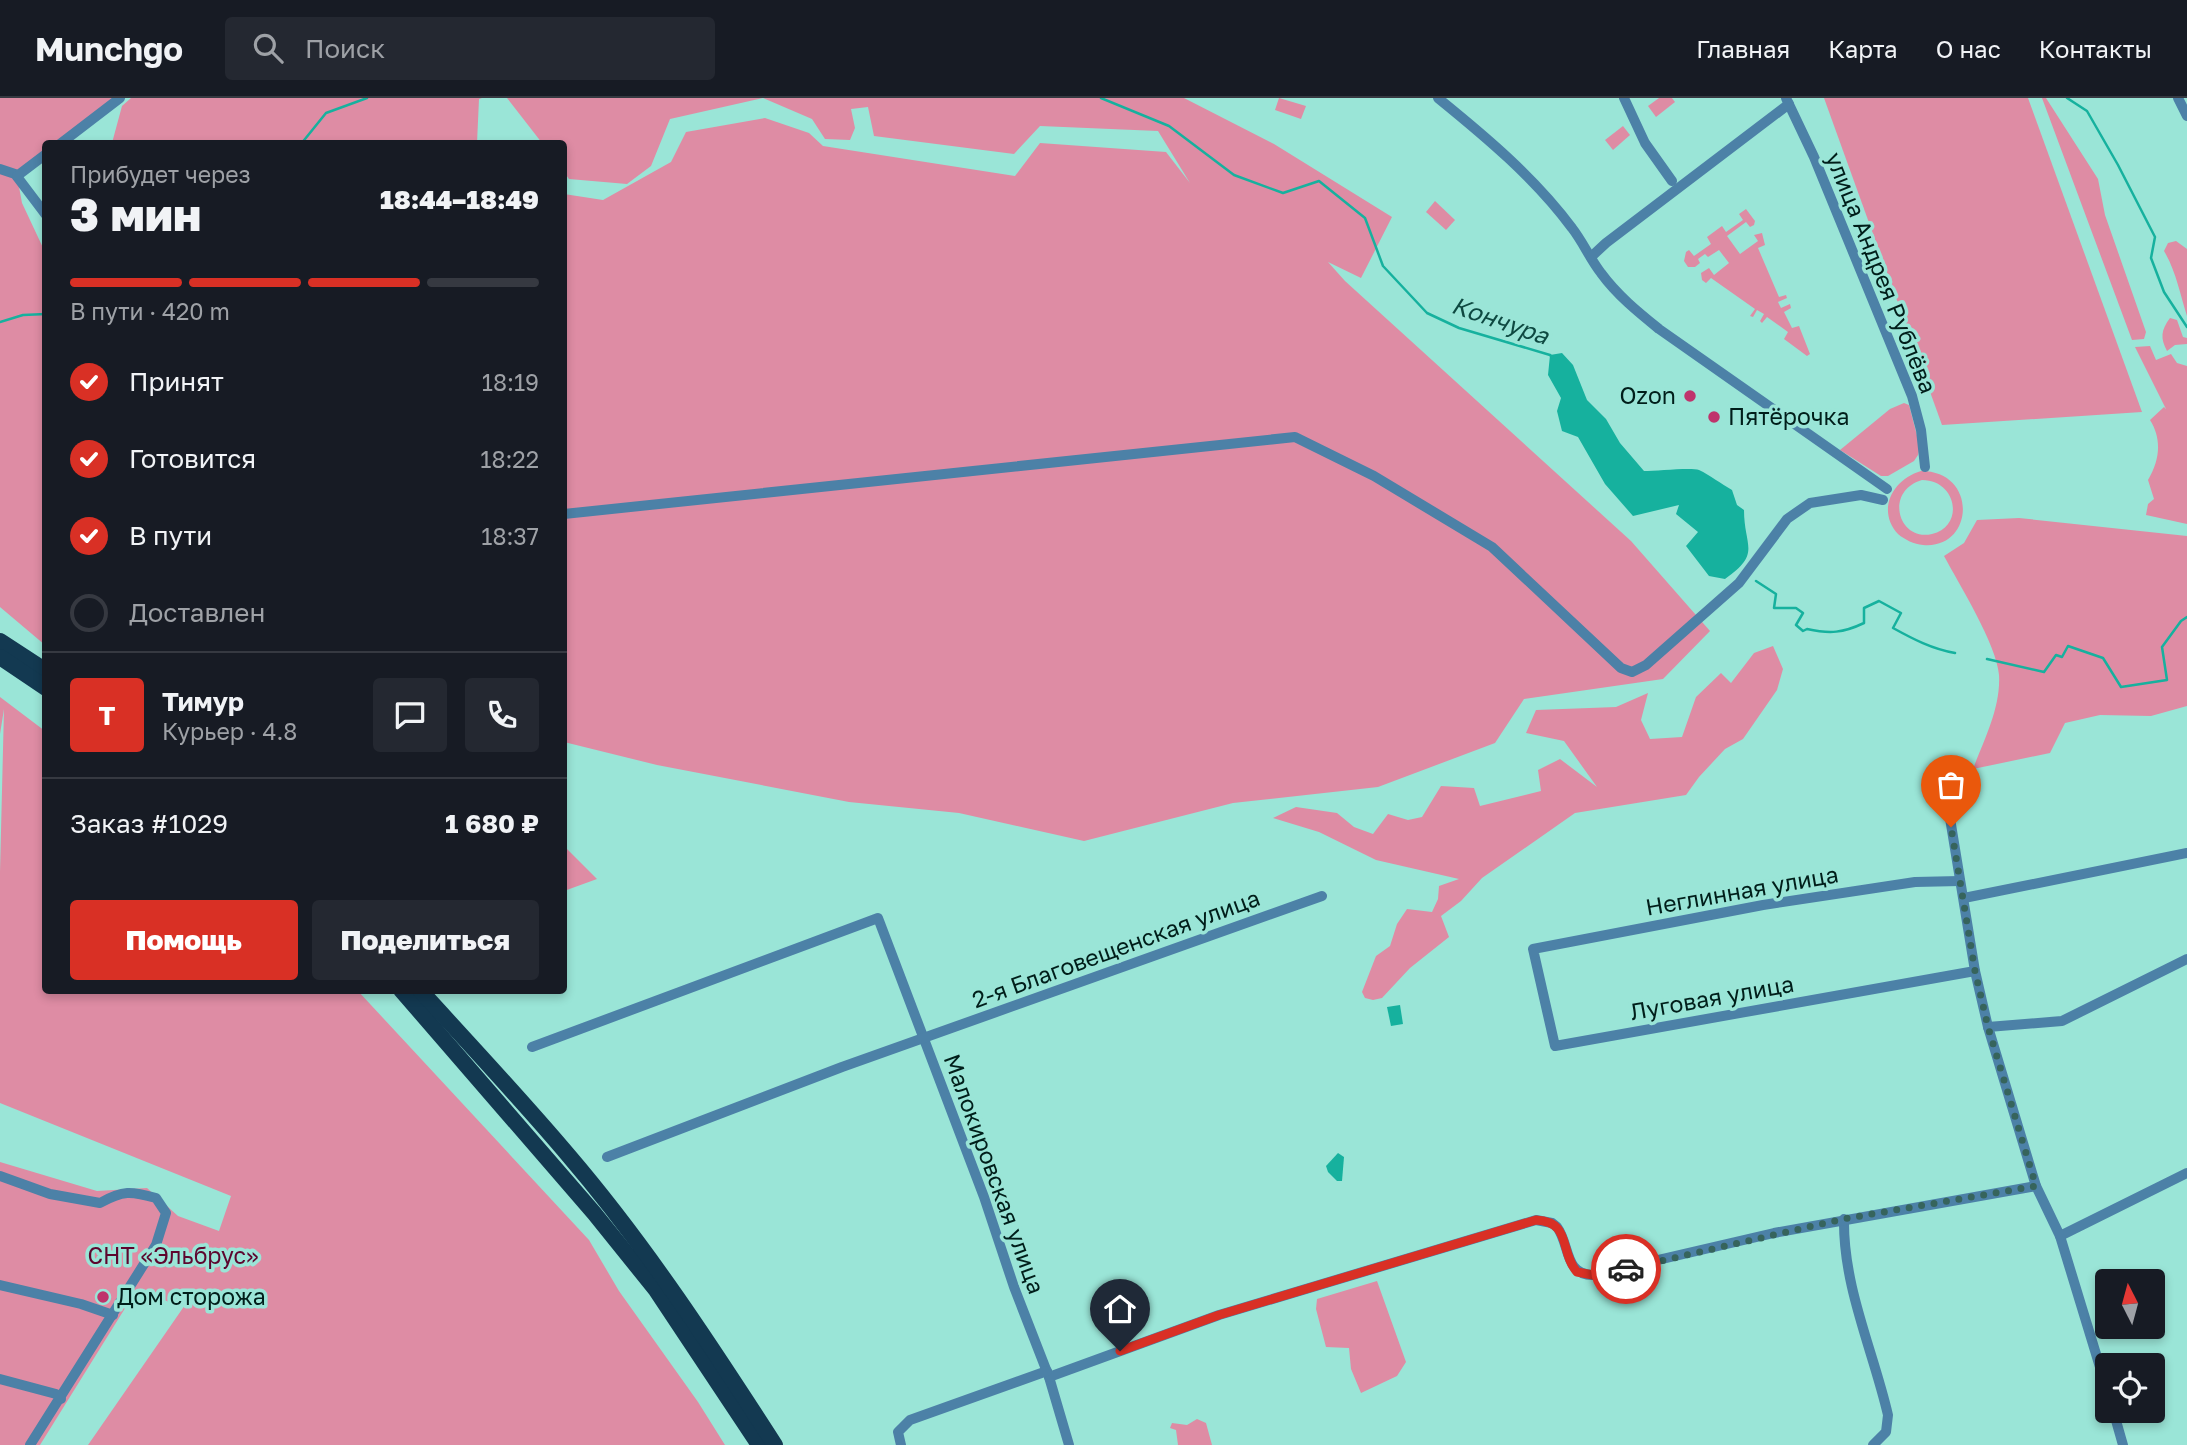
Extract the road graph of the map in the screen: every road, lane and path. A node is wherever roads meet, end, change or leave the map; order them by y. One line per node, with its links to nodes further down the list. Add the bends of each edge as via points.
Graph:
1 (120, 98): 7 (street)
2 (1438, 98): 13 (street, via 1530,179)
3 (1624, 98): 11 (street, via 1645,143)
4 (2178, 98): 6 (street)
5 (1788, 101): 13 (street); 14 (street, улица Андрея Рублёва, via 1912,396)
6 (2187, 116)
7 (65, 140)
8 (42, 157): 10 (street)
9 (0, 170): 10 (street)
10 (17, 176): 12 (street)
11 (1672, 181)
12 (42, 210)
13 (1591, 257): 15 (street, via 1616,292 1659,329 1885,495 1810,503 1787,519 1739,583 1646,665 1632,672 1621,668 1492,547 1374,476 1295,437)
14 (1925, 467)
15 (567, 514)
16 (0, 641): 18 (main road)
17 (0, 657): 19 (main road)
18 (42, 668)
19 (42, 685)
20 (1947, 800): 22 (street)
21 (2187, 853): 24 (street)
22 (1960, 881): 24 (street); 25 (street, Неглинная улица, via 1915,881 1763,905)
23 (1322, 896): 31 (street, 2-я Благовещенская улица)
24 (1964, 898): 27 (street)
25 (1533, 949): 27 (street, Луговая улица, via 1555,1046)
26 (2187, 959): 30 (street, via 2062,1021)
27 (1975, 971): 30 (street)
28 (404, 994): 47 (main road, via 656,1290)
29 (424, 994): 48 (main road, via 569,1156 623,1224)
30 (1988, 1027): 36 (street)
31 (923, 1039): 32 (street, Малокировская улица, via 878,918); 33 (street, 2-я Благовещенская улица); 42 (street, Малокировская улица)
32 (532, 1047)
33 (607, 1157)
34 (2187, 1173): 38 (street)
35 (0, 1176): 40 (street, via 50,1194 100,1203 132,1192 156,1198 166,1213 156,1245)
36 (2036, 1186): 37 (street); 38 (street)
37 (1843, 1219): 42 (street, via 1593,1275 1572,1266 1557,1227 1536,1220 1219,1315); 51 (street, via 1853,1295 1888,1415 1886,1432)
38 (2060, 1236): 41 (street)
39 (0, 1285): 40 (street)
40 (113, 1315): 44 (street)
41 (2096, 1353)
42 (1048, 1374): 49 (street, via 910,1420 898,1432); 50 (street, Малокировская улица)
43 (0, 1379): 44 (street)
44 (61, 1399): 46 (street)
45 (2117, 1423): 52 (street)
46 (30, 1445)
47 (759, 1445)
48 (775, 1445)
49 (901, 1445)
50 (1069, 1445)
51 (1873, 1445)
52 (2123, 1445)

